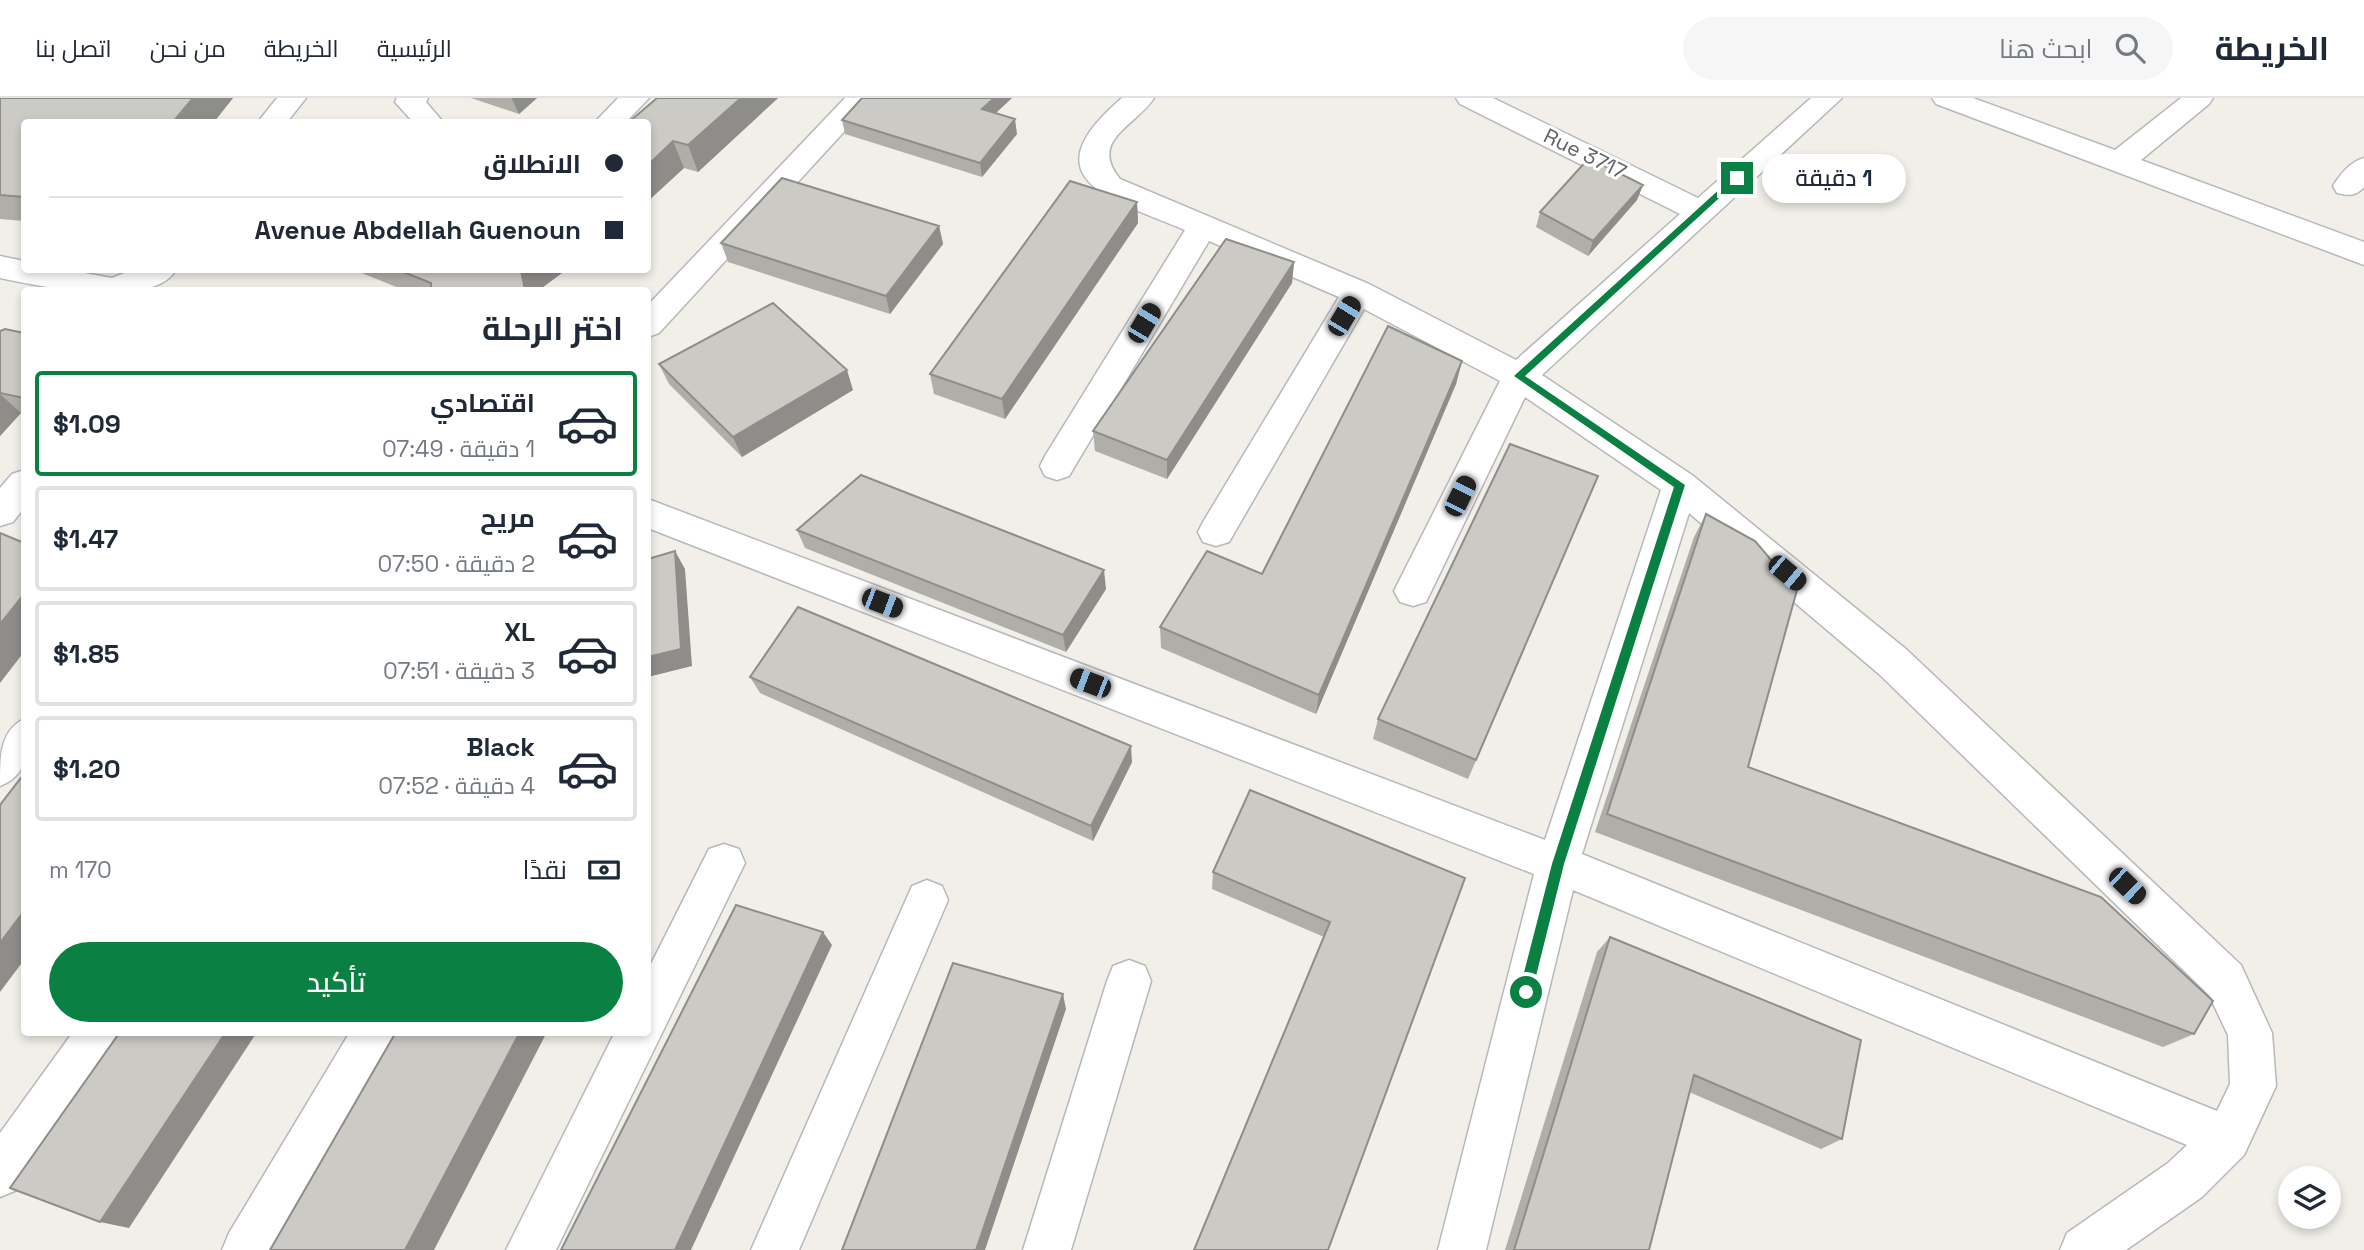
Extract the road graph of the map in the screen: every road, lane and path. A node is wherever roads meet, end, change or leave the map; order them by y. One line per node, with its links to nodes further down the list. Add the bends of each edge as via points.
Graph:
1 (292, 98): 10 (street)
2 (635, 98): 12 (street)
3 (861, 98): 24 (street)
4 (1140, 98): 15 (street, via 1099,134 1093,154 1096,173 1109,186)
5 (1470, 98): 14 (street, Rue 3717)
6 (1828, 98): 14 (street)
7 (1946, 98): 13 (street)
8 (2199, 98): 13 (street)
9 (407, 99): 11 (street)
10 (274, 119)
11 (426, 119)
12 (612, 119)
13 (2120, 162): 16 (street)
14 (1700, 211): 25 (street)
15 (1202, 227): 23 (street); 26 (street)
16 (2364, 254)
17 (0, 267): 18 (street)
18 (21, 271)
19 (30, 273): 21 (street)
20 (153, 273): 22 (street)
21 (100, 287)
22 (122, 287)
23 (1358, 292): 25 (street); 31 (street)
24 (651, 323)
25 (1519, 376): 27 (street); 32 (street)
26 (1057, 466)
27 (1680, 485): 36 (street); 43 (street, via 1893,662 2225,980 2250,1033 2253,1086)
28 (21, 488): 29 (street)
29 (0, 512)
30 (651, 514): 36 (street)
31 (1216, 532)
32 (1413, 591)
33 (21, 740): 34 (street)
34 (0, 768)
35 (724, 863): 39 (street)
36 (1558, 864): 43 (street); 49 (street)
37 (927, 900): 47 (street)
38 (1129, 981): 48 (street)
39 (651, 1009)
40 (98, 1036): 44 (street)
41 (374, 1036): 45 (street)
42 (637, 1036): 46 (street)
43 (2228, 1139): 50 (street, via 2185,1180)
44 (0, 1173)
45 (246, 1250)
46 (530, 1250)
47 (775, 1250)
48 (1047, 1250)
49 (1462, 1250)
50 (2084, 1250)

